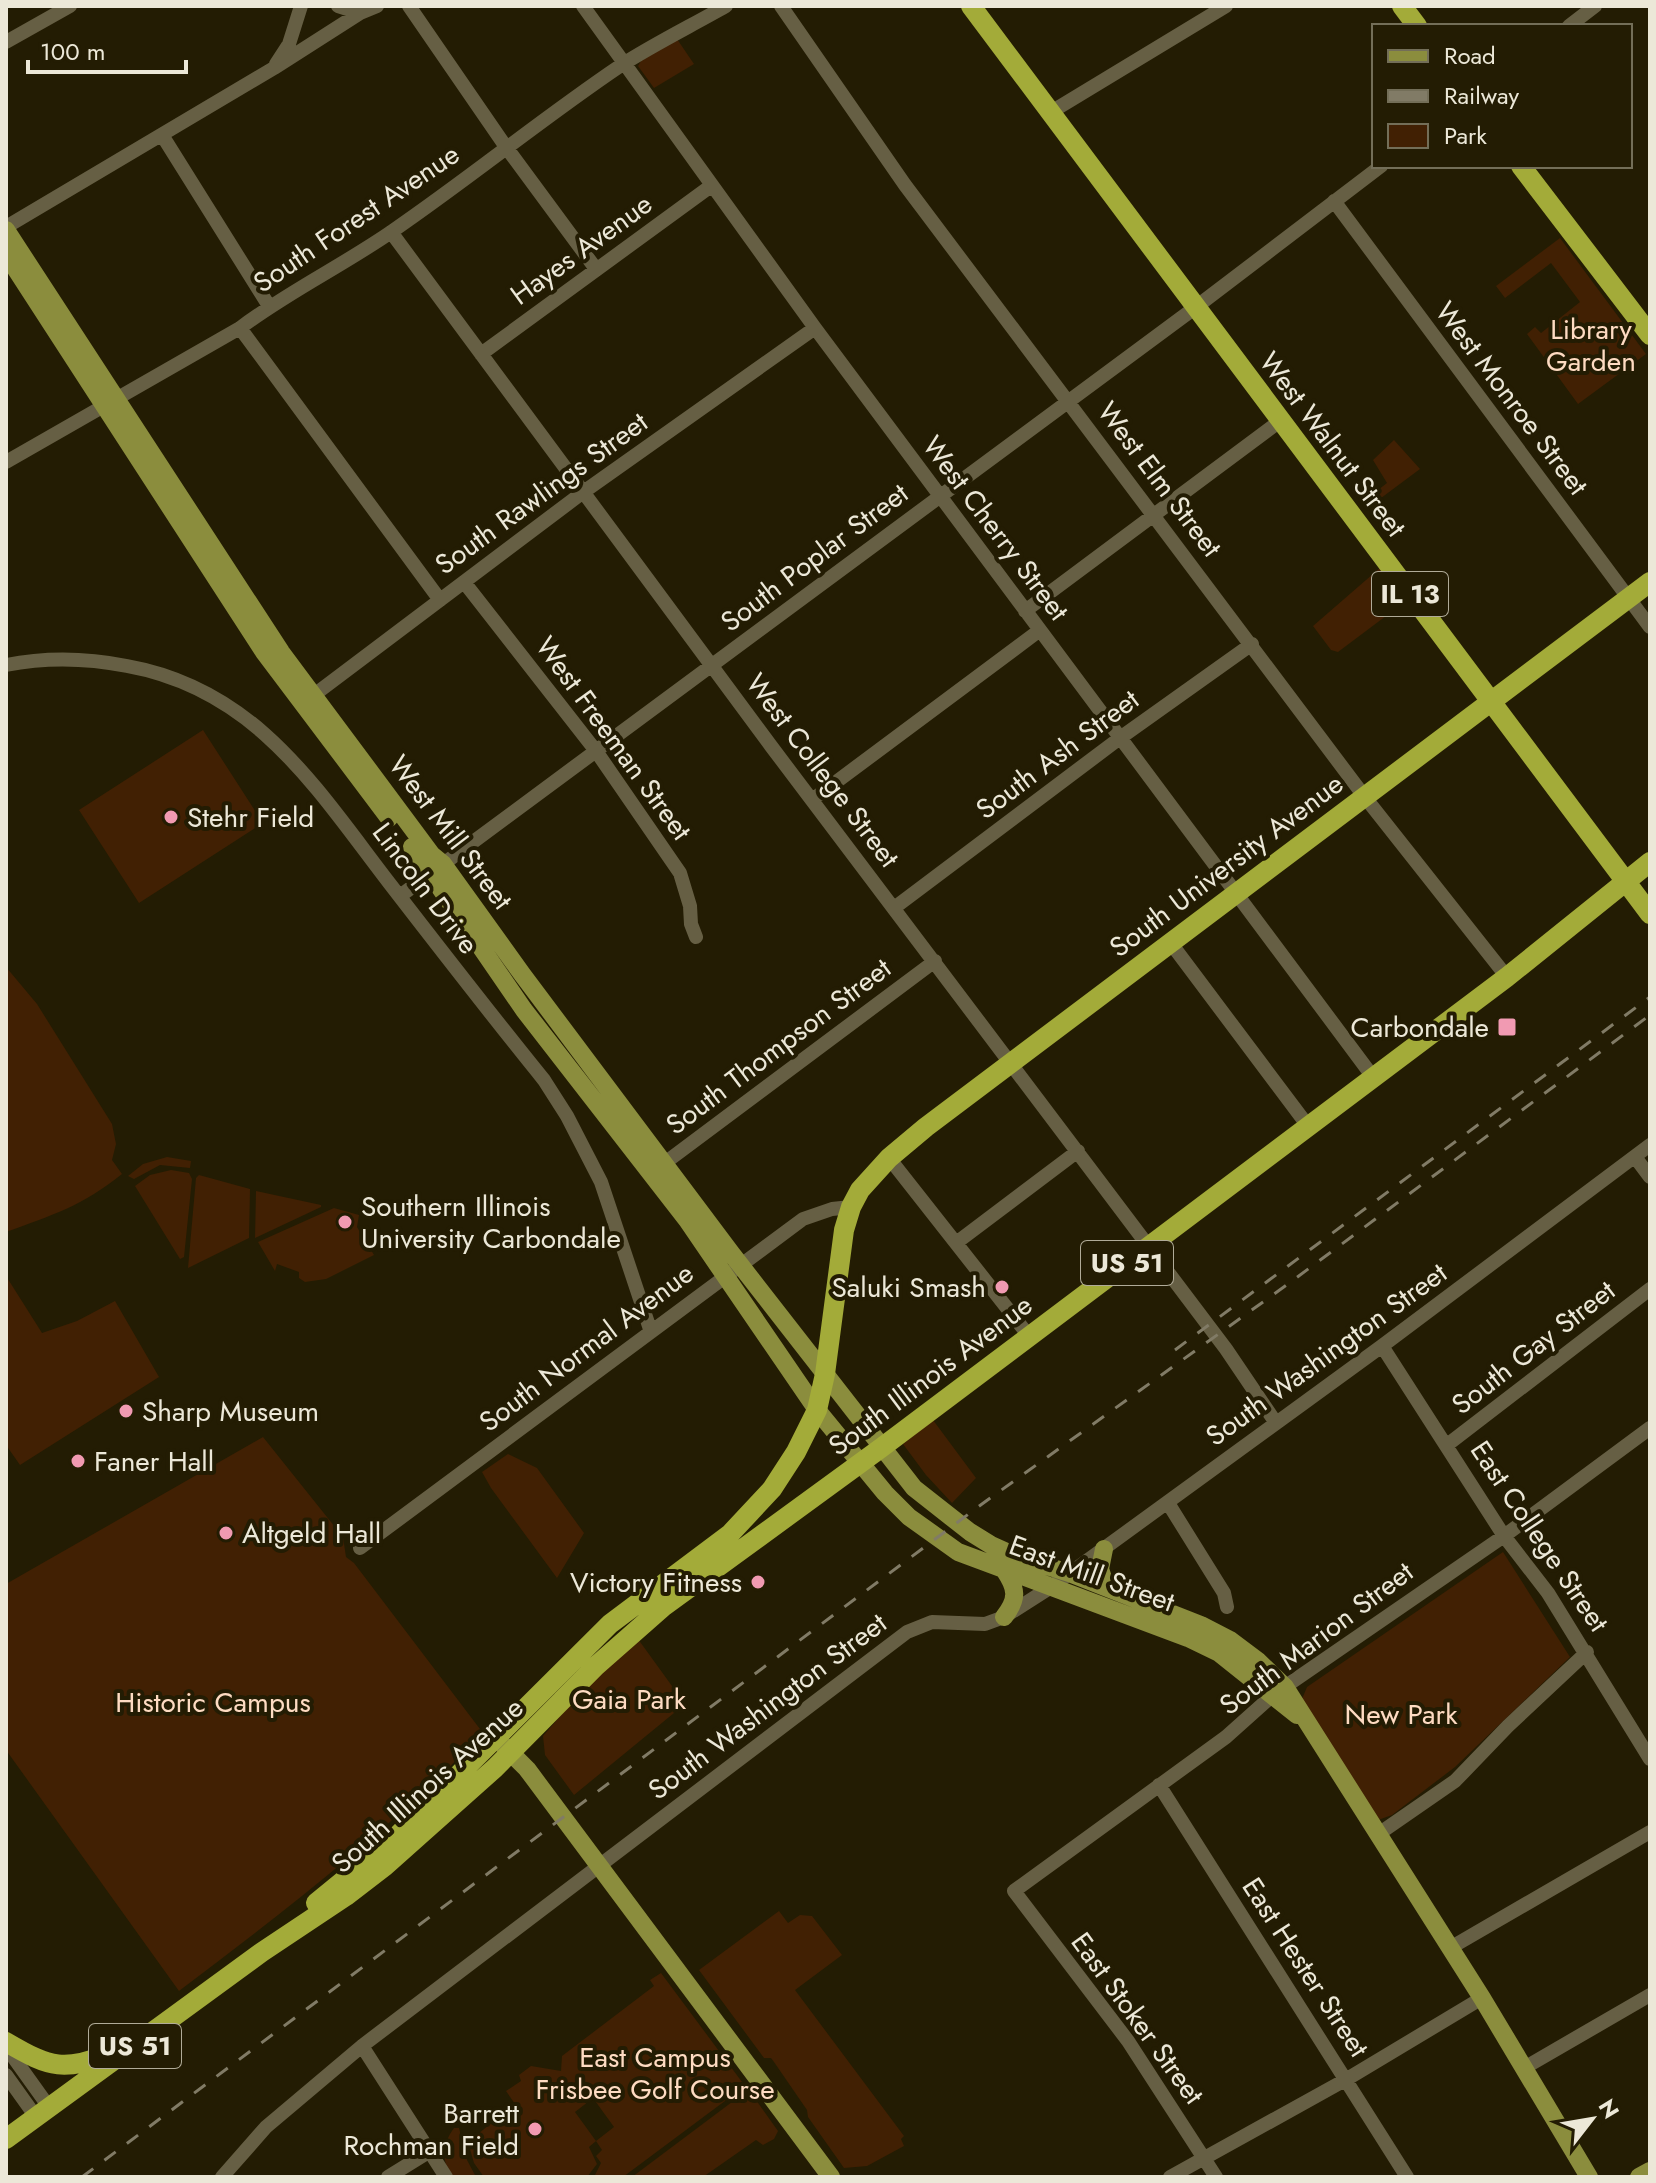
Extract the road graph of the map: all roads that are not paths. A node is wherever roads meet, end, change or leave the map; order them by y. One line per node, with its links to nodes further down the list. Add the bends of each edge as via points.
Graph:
1 (70, 6): 16 (street)
2 (301, 6): 18 (street, via 289,44)
3 (338, 6): 13 (street)
4 (377, 6): 13 (street)
5 (409, 6): 21 (street)
6 (583, 6): 17 (street, West Cherry Street)
7 (726, 6): 17 (street, South Forest Avenue)
8 (781, 6): 35 (street, West Elm Street, via 905,185)
9 (971, 6): 19 (highway, West Walnut Street / IL 13)
10 (1226, 6): 19 (street)
11 (1402, 6): 14 (highway)
12 (1595, 6): 15 (street)
13 (360, 13): 18 (street)
14 (1416, 24)
15 (1572, 24)
16 (6, 42)
17 (624, 63): 21 (street, South Forest Avenue); 24 (street, West Cherry Street)
18 (274, 68): 20 (street)
19 (1051, 112): 30 (highway, West Walnut Street / IL 13)
20 (162, 135): 27 (street); 29 (street)
21 (506, 147): 26 (street, South Forest Avenue); 28 (street)
22 (1378, 168): 25 (street, South Poplar Street)
23 (1523, 168): 33 (highway)
24 (711, 186): 28 (street, Hayes Avenue); 32 (street, West Cherry Street)
25 (1334, 201): 30 (street, South Poplar Street); 44 (street, West Monroe Street)
26 (391, 232): 29 (street, South Forest Avenue); 34 (street, West College Street)
27 (8, 240): 36 (main road, West Mill Street)
28 (596, 269): 34 (street, Hayes Avenue)
29 (269, 306): 31 (street, South Forest Avenue)
30 (1196, 307): 35 (street, South Poplar Street); 37 (highway, West Walnut Street / IL 13)
31 (240, 328): 36 (street, South Forest Avenue); 45 (street)
32 (815, 328): 39 (street, South Rawlings Street); 40 (street, West Cherry Street)
33 (1650, 335)
34 (481, 354): 39 (street, West College Street)
35 (1068, 401): 40 (street, South Poplar Street); 41 (street, West Elm Street)
36 (109, 402): 38 (street, South Forest Avenue); 52 (main road, West Mill Street, via 242,619)
37 (1280, 421): 41 (street); 53 (highway, West Walnut Street / IL 13)
38 (6, 462)
39 (582, 493): 42 (street, South Rawlings Street); 51 (street, West College Street)
40 (940, 496): 46 (street, West Cherry Street); 51 (street, South Poplar Street)
41 (1155, 514): 46 (street); 49 (street, West Elm Street)
42 (464, 582): 45 (street, South Rawlings Street); 55 (street, West Freeman Street)
43 (1650, 582): 44 (highway, South University Avenue / US 51)
44 (1628, 598): 47 (street, West Monroe Street); 53 (highway, South University Avenue / US 51)
45 (440, 600): 52 (street, South Rawlings Street)
46 (1025, 611): 48 (street, West Cherry Street)
47 (1650, 627)
48 (1040, 630): 54 (street, West Cherry Street); 57 (street)
49 (1252, 644): 54 (street, South Ash Street); 56 (street, West Elm Street)
50 (6, 665): 62 (street, Lincoln Drive, via 50,659 107,662 162,673 217,698 274,740 302,770)
51 (712, 665): 55 (street, South Poplar Street); 57 (street, West College Street)
52 (307, 700): 59 (main road, West Mill Street)
53 (1490, 702): 56 (highway, South University Avenue / US 51); 60 (highway, West Walnut Street / IL 13)
54 (1120, 738): 61 (street, West Cherry Street); 63 (street, South Ash Street)
55 (596, 751): 59 (street, South Poplar Street); 65 (street, West Freeman Street, via 680,873)
56 (1364, 796): 61 (highway, South University Avenue / US 51); 68 (street, West Elm Street)
57 (812, 800): 63 (street, West College Street)
58 (1650, 862): 60 (highway, South Illinois Avenue / US 51)
59 (437, 868): 62 (street, South Poplar Street); 76 (main road, West Mill Street, via 524,1010)
60 (1625, 881): 64 (highway, West Walnut Street / IL 13); 68 (highway, South Illinois Avenue / US 51)
61 (1237, 892): 66 (highway, South University Avenue / US 51); 70 (street, West Cherry Street)
62 (400, 896): 83 (street, Lincoln Drive, via 567,1116 601,1182)
63 (894, 908): 67 (street, West College Street)
64 (1650, 914)
65 (696, 937)
66 (1170, 942): 69 (highway, South University Avenue / US 51); 71 (street)
67 (935, 961): 69 (street, West College Street); 76 (street, South Thompson Street)
68 (1507, 977): 70 (highway, South Illinois Avenue / US 51)
69 (1011, 1061): 73 (street, West College Street); 75 (highway, South University Avenue / US 51)
70 (1373, 1077): 71 (highway, South Illinois Avenue / US 51)
71 (1308, 1126): 80 (highway, South Illinois Avenue / US 51)
72 (1650, 1145): 74 (street, South Washington Street)
73 (1078, 1151): 79 (street); 80 (street, West College Street)
74 (1635, 1157): 77 (street); 85 (street, South Washington Street)
75 (889, 1158): 78 (highway, South University Avenue / US 51); 79 (street)
76 (658, 1169): 81 (main road, West Mill Street)
77 (1650, 1177)
78 (851, 1207): 81 (street, South Normal Avenue, via 803,1219); 86 (highway, South Illinois Avenue / US 51)
79 (956, 1243): 84 (street)
80 (1149, 1246): 84 (highway, South Illinois Avenue / US 51); 88 (street, West College Street)
81 (733, 1270): 83 (street, South Normal Avenue); 86 (main road, West Mill Street); 87 (main road, West Mill Street)
82 (1650, 1289): 90 (street, South Gay Street)
83 (651, 1332): 95 (street, South Normal Avenue)
84 (1029, 1336): 91 (highway, South Illinois Avenue / US 51)
85 (1382, 1346): 88 (street, South Washington Street); 90 (street, East College Street)
86 (825, 1374): 87 (highway, South Illinois Avenue / US 51); 91 (main road, West Mill Street)
87 (817, 1410): 92 (main road, West Mill Street); 105 (highway, South Illinois Avenue / US 51, via 796,1452 758,1506 730,1534 610,1624)
88 (1276, 1423): 93 (street, South Washington Street)
89 (1650, 1428): 94 (street, South Marion Street)
90 (1447, 1445): 94 (street, East College Street)
91 (881, 1448): 92 (highway, South Illinois Avenue / US 51); 98 (main road, East Mill Street, via 914,1488 970,1532 1018,1557)
92 (859, 1464): 97 (main road, East Mill Street, via 909,1517 958,1552); 106 (highway, South Illinois Avenue / US 51, via 652,1616)
93 (1168, 1503): 96 (street, South Washington Street); 101 (street, via 1224,1593)
94 (1504, 1536): 103 (street, East College Street); 104 (street, South Marion Street)
95 (360, 1548)
96 (1104, 1549): 98 (street, South Washington Street); 100 (main road, via 1100,1569)
97 (1005, 1571): 99 (main road, East Mill Street); 102 (main road, via 1016,1595)
98 (1069, 1573): 99 (street, South Washington Street); 100 (main road, East Mill Street)
99 (1051, 1587): 102 (street, South Washington Street); 104 (main road, East Mill Street, via 1188,1638)
100 (1106, 1587): 104 (main road, East Mill Street, via 1230,1640 1258,1661)
101 (1227, 1607)
102 (1004, 1617): 111 (street, South Washington Street, via 985,1624 932,1622 907,1632)
103 (1587, 1652): 107 (street, East College Street); 110 (street, via 1455,1781)
104 (1279, 1691): 108 (street, South Marion Street); 110 (main road, East Mill Street, via 1311,1727)
105 (496, 1738): 106 (main road); 114 (highway, South Illinois Avenue / US 51, via 393,1840)
106 (511, 1753): 111 (main road); 114 (highway, South Illinois Avenue / US 51, via 385,1866)
107 (1650, 1757)
108 (1159, 1785): 112 (street, South Marion Street); 122 (street, East Hester Street)
109 (1650, 1832): 113 (street)
110 (1377, 1835): 113 (main road, East Mill Street)
111 (598, 1866): 119 (street, South Washington Street); 131 (main road)
112 (1014, 1891): 126 (street, East Stoker Street, via 1128,2041)
113 (1450, 1948): 116 (main road, East Mill Street)
114 (262, 1952): 117 (highway, South Illinois Avenue / US 51)
115 (1650, 1995): 120 (street)
116 (1482, 1998): 120 (main road, East Mill Street); 122 (street)
117 (139, 2043): 118 (highway, via 75,2065 40,2062); 123 (highway, South Illinois Avenue / US 51)
118 (6, 2044): 123 (street)
119 (362, 2046): 125 (street); 128 (street, South Washington Street, via 266,2127)
120 (1524, 2068): 135 (main road, East Mill Street)
121 (6, 2075): 123 (street)
122 (1347, 2079): 126 (street); 134 (street, East Hester Street)
123 (43, 2112): 124 (highway, South Illinois Avenue / US 51)
124 (6, 2139)
125 (430, 2151): 129 (street); 130 (street)
126 (1204, 2158): 132 (street); 133 (street, East Stoker Street)
127 (1650, 2171): 136 (main road)
128 (222, 2177)
129 (388, 2177)
130 (446, 2177)
131 (831, 2177)
132 (1170, 2177)
133 (1216, 2177)
134 (1407, 2177)
135 (1589, 2177)
136 (1639, 2177)

